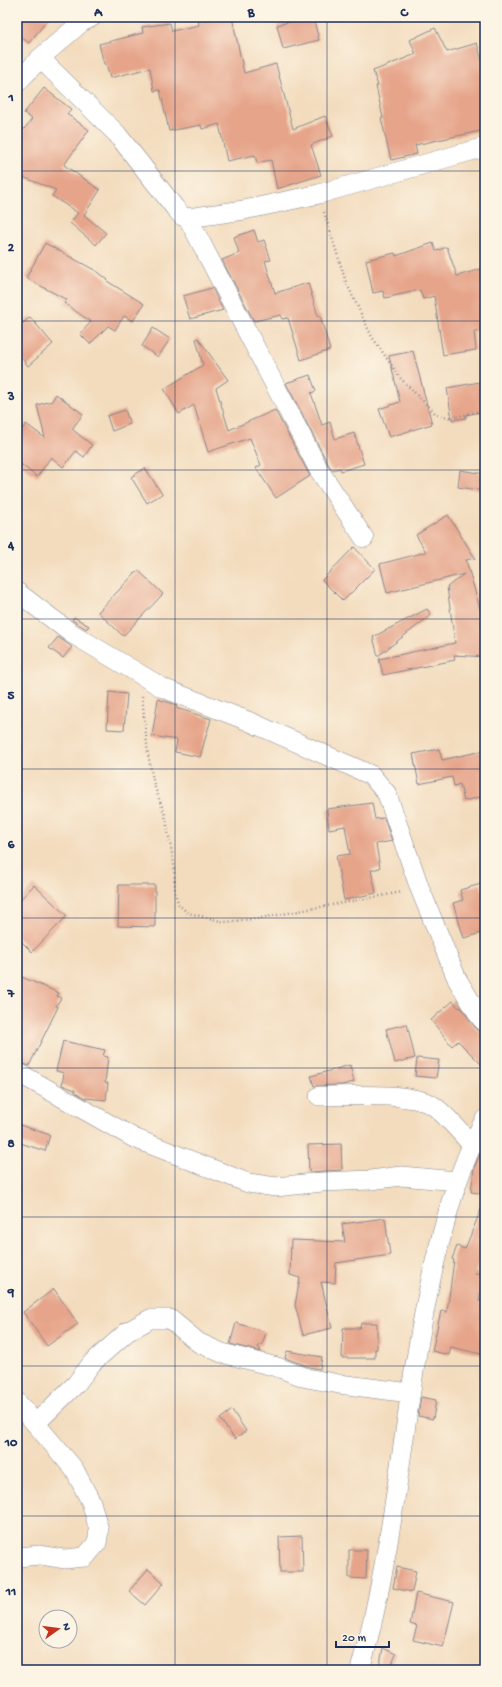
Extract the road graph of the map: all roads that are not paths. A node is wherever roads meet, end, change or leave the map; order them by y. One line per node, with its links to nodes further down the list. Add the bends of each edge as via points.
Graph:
1 (92, 17): 2 (street, via 82,22)
2 (40, 58): 3 (street); 5 (street, via 117,134 175,208 182,216)
3 (17, 83)
4 (485, 147): 5 (street, via 319,194 244,210)
5 (188, 218): 6 (street, via 319,470)
6 (364, 538)
7 (17, 592): 8 (street, via 71,633 163,688 248,721 371,775 387,794 420,889 458,979)
8 (485, 1023)
9 (17, 1072): 13 (street, via 134,1138 248,1183 276,1187 401,1176)
10 (319, 1096): 12 (street, via 381,1096 432,1105 452,1123)
11 (485, 1120): 12 (street)
12 (475, 1151): 13 (street)
13 (457, 1181): 14 (street, via 446,1215 429,1289)
14 (410, 1393): 16 (street, via 307,1378 277,1367 222,1353 200,1343 170,1319 150,1319 126,1332 92,1363 76,1384); 18 (street, via 391,1528)
15 (17, 1402): 16 (street)
16 (36, 1423): 17 (street, via 74,1469 91,1502 99,1530 97,1543 85,1557)
17 (17, 1557)
18 (360, 1670)

